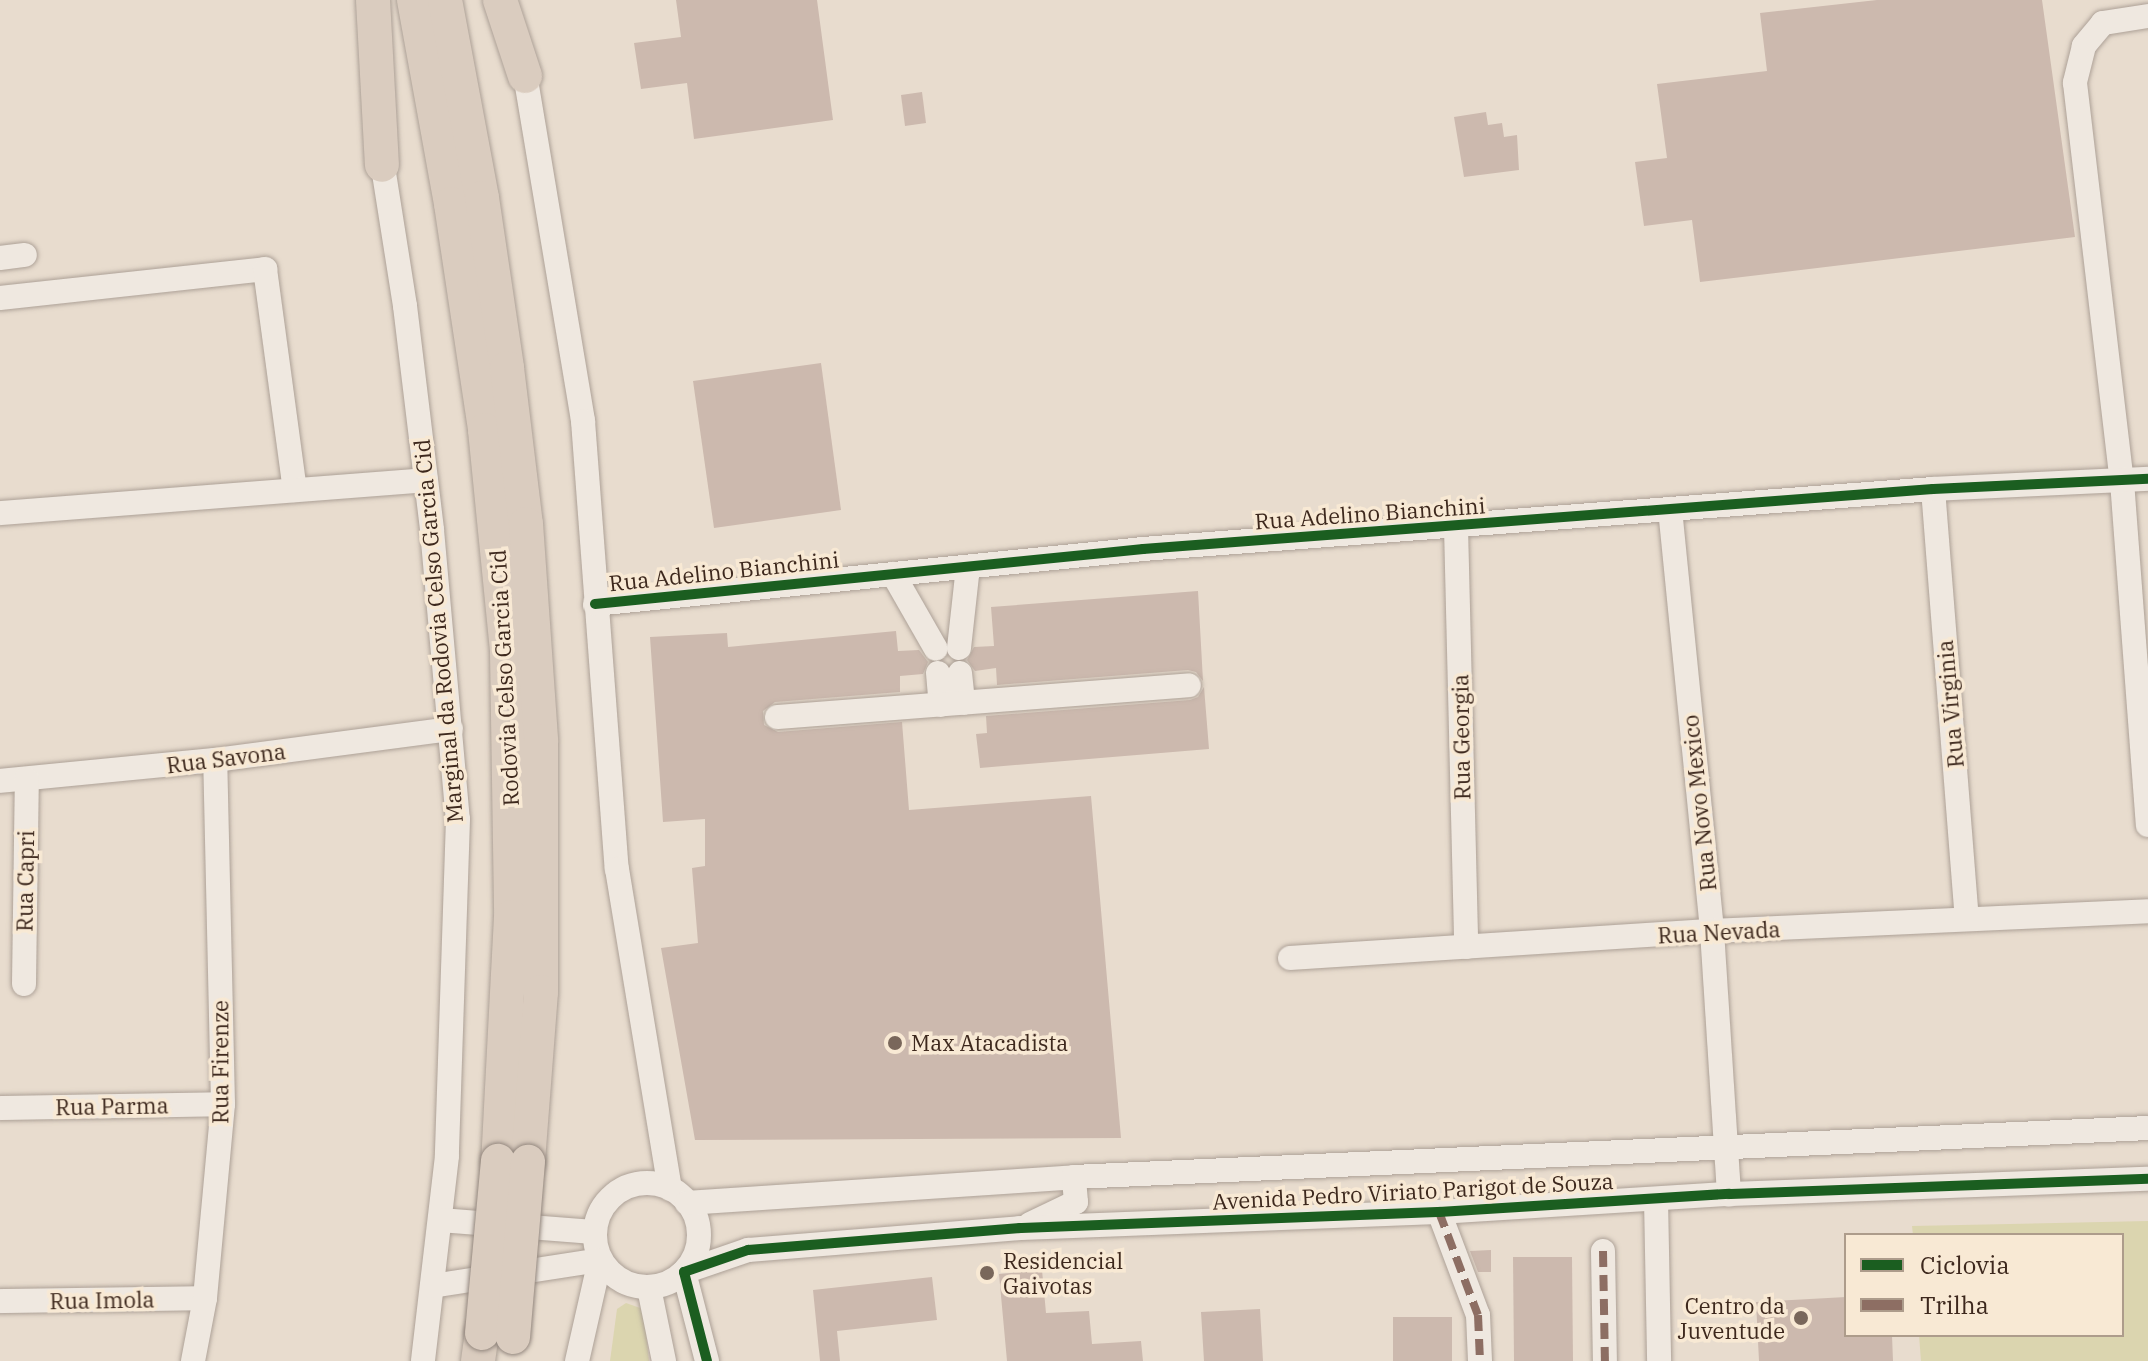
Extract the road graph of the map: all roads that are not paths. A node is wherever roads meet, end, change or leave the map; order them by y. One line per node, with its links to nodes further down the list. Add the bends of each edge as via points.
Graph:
1 (355, 0): 9 (street, Marginal da Rodovia Celso Garcia Cid)
2 (373, 0): 9 (highway)
3 (414, 0): 43 (highway, Rodovia Celso Garcia Cid, via 485,430 507,652)
4 (445, 0): 43 (highway, Rodovia Celso Garcia Cid, via 507,368 526,524 541,741 541,992)
5 (500, 0): 8 (highway)
6 (512, 0): 8 (street)
7 (2148, 16): 15 (street, via 2103,23 2084,46 2075,83)
8 (525, 76): 23 (street, via 583,421)
9 (382, 165): 14 (street, Marginal da Rodovia Celso Garcia Cid)
10 (25, 255): 11 (street)
11 (0, 258)
12 (0, 298): 17 (street, via 265,269)
13 (2148, 479): 15 (street, Rua Adelino Bianchini)
14 (426, 480): 17 (street); 28 (street, Marginal da Rodovia Celso Garcia Cid)
15 (2122, 481): 16 (street, Rua Adelino Bianchini); 32 (street)
16 (1933, 489): 18 (street, Rua Adelino Bianchini); 34 (street, Rua Virginia)
17 (295, 490): 19 (street)
18 (1670, 509): 20 (street, Rua Adelino Bianchini); 35 (street, Rua Novo Mexico)
19 (0, 513)
20 (1456, 527): 21 (street, Rua Adelino Bianchini); 36 (street, Rua Georgia)
21 (968, 567): 22 (street, Rua Adelino Bianchini); 22 (street, via 947,648)
22 (893, 574): 23 (street, Rua Adelino Bianchini)
23 (595, 604): 47 (street, via 617,869)
24 (949, 673): 26 (street)
25 (1189, 685): 26 (street)
26 (952, 704): 27 (street)
27 (777, 717)
28 (451, 729): 29 (street, Rua Savona); 50 (street, Marginal da Rodovia Celso Garcia Cid, via 458,819 447,1156)
29 (215, 760): 30 (street, Rua Savona); 39 (street, Rua Firenze)
30 (27, 779): 31 (street, Rua Savona); 38 (street, Rua Capri)
31 (0, 781)
32 (2148, 825)
33 (2148, 911): 34 (street, Rua Nevada)
34 (1967, 919): 35 (street, Rua Nevada)
35 (1712, 931): 36 (street, Rua Nevada); 42 (street, Rua Novo Mexico)
36 (1466, 947): 37 (street, Rua Nevada)
37 (1290, 958)
38 (24, 984)
39 (223, 1104): 40 (street, Rua Parma); 58 (street, Rua Firenze)
40 (0, 1108)
41 (2148, 1128): 42 (street, Avenida Pedro Viriato Parigot de Souza)
42 (1725, 1145): 44 (street, Avenida Pedro Viriato Parigot de Souza); 46 (street, Rua Novo Mexico)
43 (513, 1162): 60 (highway, Rodovia Celso Garcia Cid, bridge)
44 (1074, 1177): 47 (street, Avenida Pedro Viriato Parigot de Souza); 51 (street, via 1076,1202)
45 (2148, 1179): 46 (street, Avenida Pedro Viriato Parigot de Souza)
46 (1729, 1194): 48 (street, Avenida Pedro Viriato Parigot de Souza)
47 (678, 1196): 52 (street, via 648,1183 625,1187 601,1210); 55 (street, via 698,1225 692,1262)
48 (1656, 1199): 49 (street, Avenida Pedro Viriato Parigot de Souza); 68 (street)
49 (1439, 1212): 51 (street, Avenida Pedro Viriato Parigot de Souza); 66 (street, via 1478,1315)
50 (440, 1220): 52 (street); 56 (street, Marginal da Rodovia Celso Garcia Cid)
51 (1020, 1228): 55 (street, Avenida Pedro Viriato Parigot de Souza, via 748,1250)
52 (594, 1232): 54 (street)
53 (1603, 1251): 67 (street)
54 (600, 1260): 56 (street); 57 (street, via 626,1283); 63 (street)
55 (684, 1272): 57 (street); 65 (street)
56 (432, 1286): 62 (street, Marginal da Rodovia Celso Garcia Cid)
57 (649, 1288): 64 (street)
58 (205, 1298): 59 (street, Rua Imola); 61 (street, Rua Firenze)
59 (0, 1301)
60 (496, 1348)
61 (193, 1361)
62 (423, 1361)
63 (577, 1361)
64 (664, 1361)
65 (707, 1361)
66 (1480, 1361)
67 (1605, 1361)
68 (1659, 1361)

